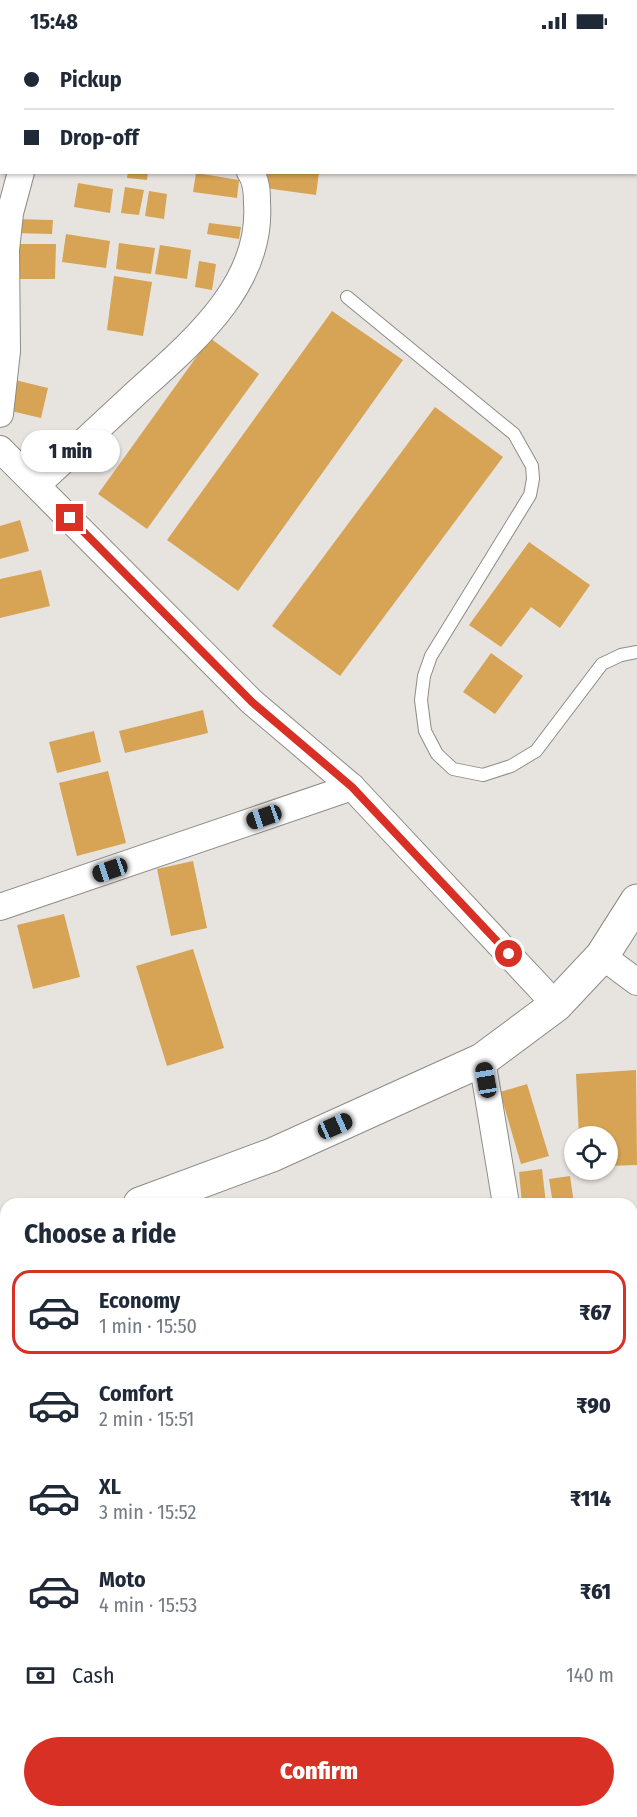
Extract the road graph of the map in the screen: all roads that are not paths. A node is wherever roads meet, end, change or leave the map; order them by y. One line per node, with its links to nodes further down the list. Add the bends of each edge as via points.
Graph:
1 (20, 174): 4 (street, via 6,250 7,351)
2 (251, 174): 6 (street, via 257,192 257,228 236,286 201,335)
3 (347, 297): 7 (lane, via 514,434 532,466 530,495 431,656 424,676 421,700 425,731 437,754 453,769 483,775 511,766 536,751 602,664)
4 (0, 414)
5 (6, 461): 6 (street)
6 (37, 485): 8 (street, via 252,702)
7 (637, 652)
8 (352, 787): 10 (street); 13 (street)
9 (637, 901): 11 (main road)
10 (0, 907)
11 (602, 956): 12 (street); 13 (main road)
12 (637, 982)
13 (556, 1005): 14 (main road)
14 (482, 1060): 15 (main road, via 272,1155); 16 (street)
15 (156, 1198)
16 (505, 1198)

